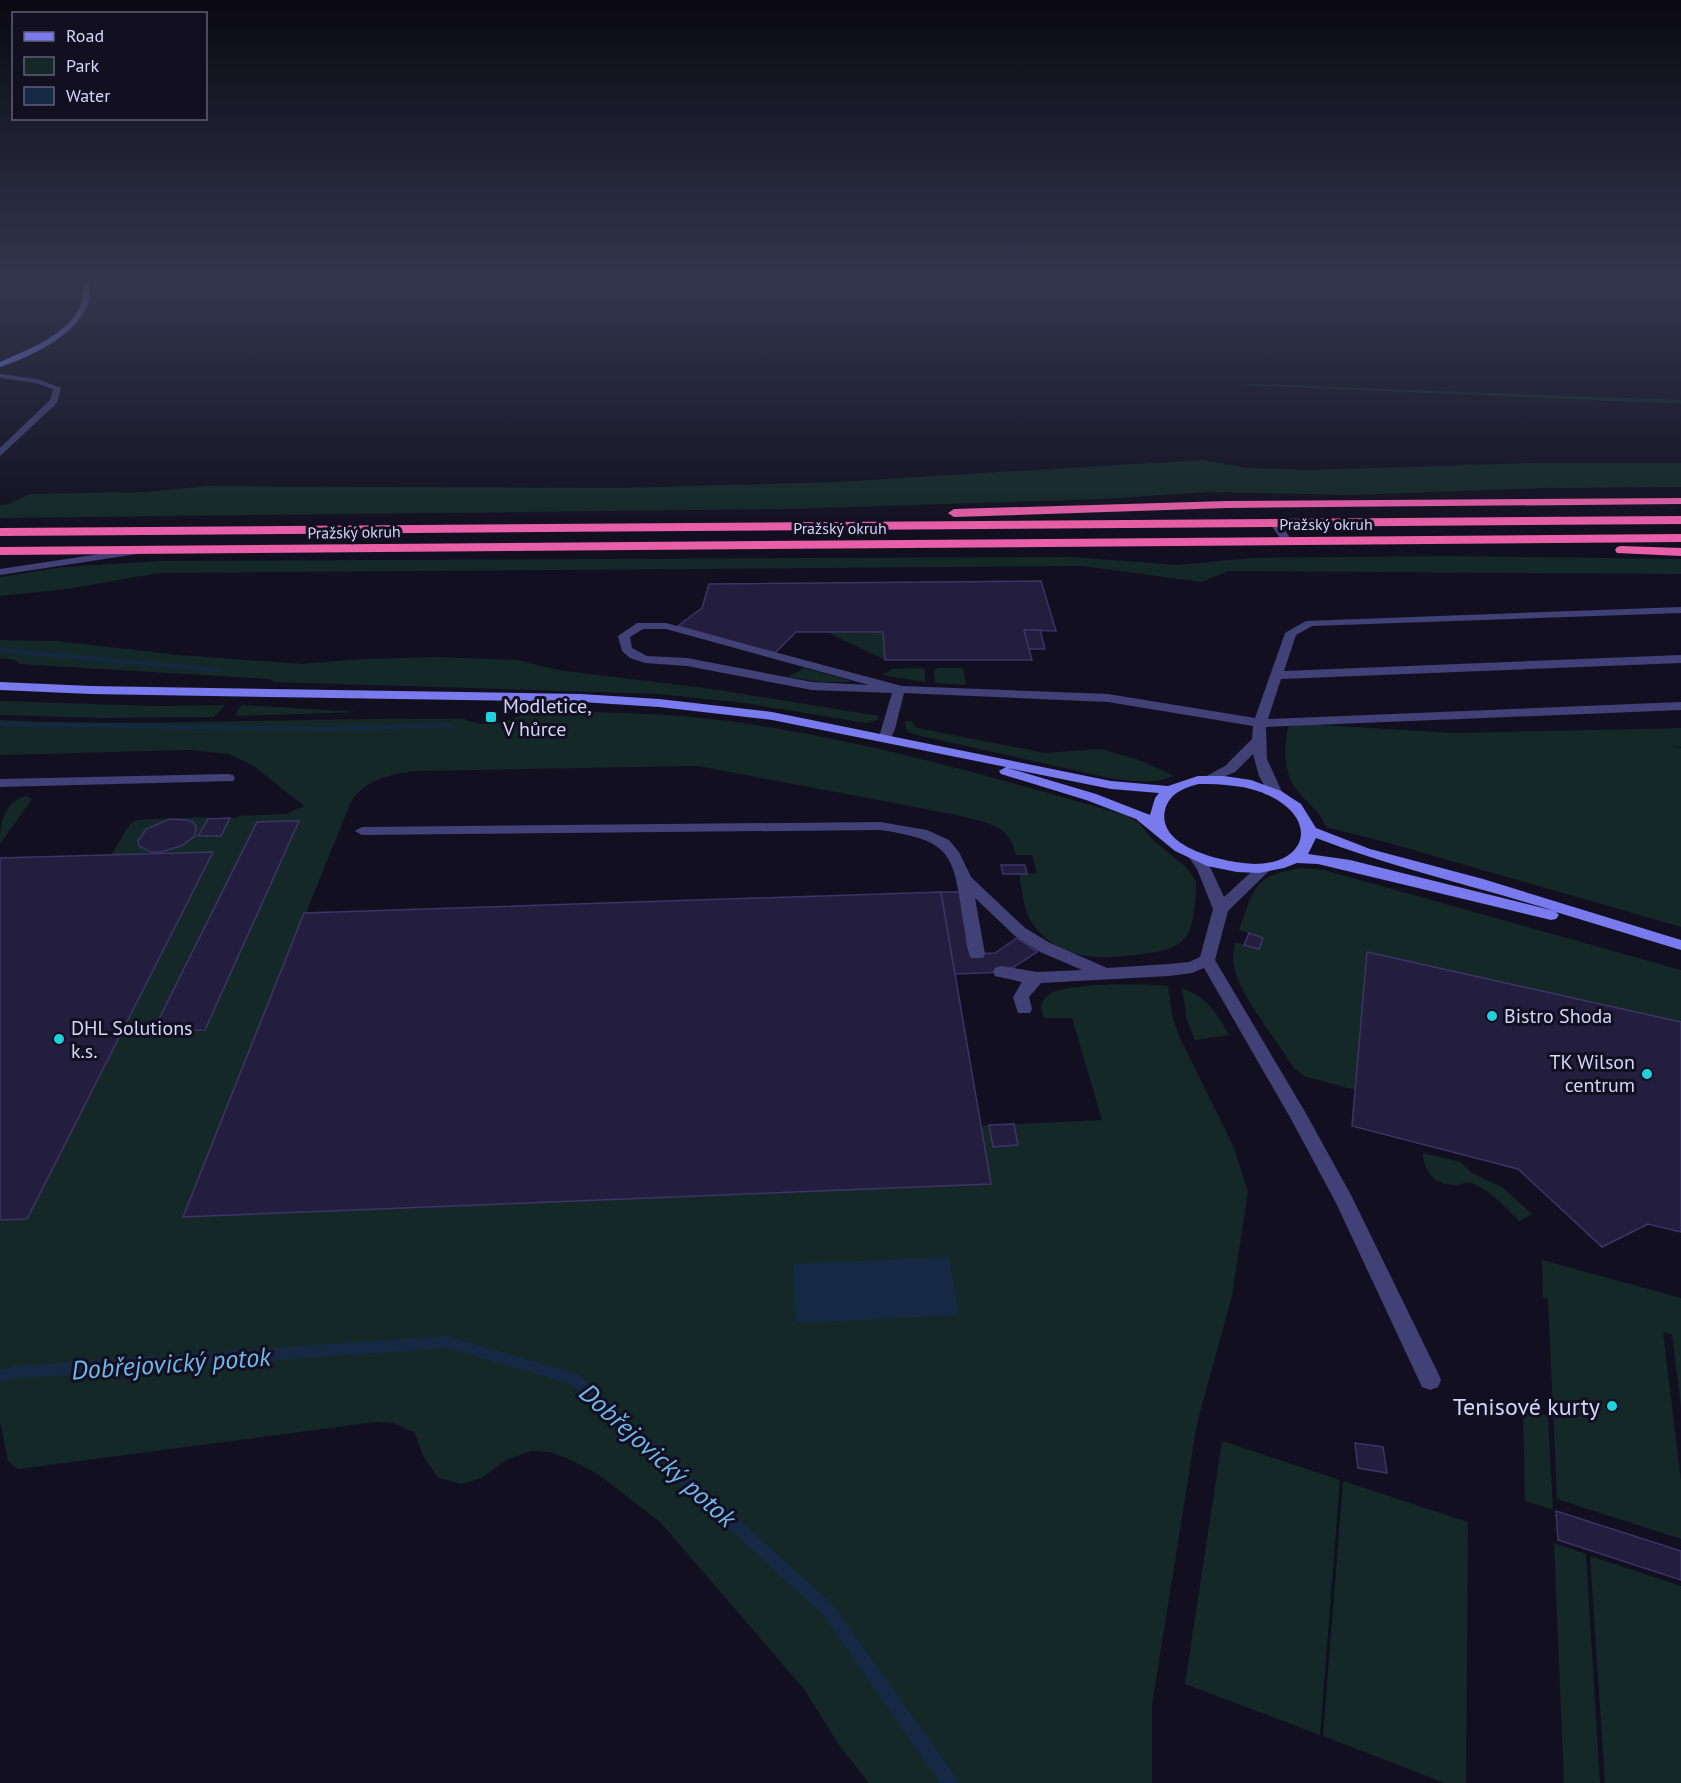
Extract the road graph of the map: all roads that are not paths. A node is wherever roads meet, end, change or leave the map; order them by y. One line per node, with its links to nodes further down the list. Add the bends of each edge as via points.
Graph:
1 (0, 376): 2 (lane, via 57,388 54,401)
2 (0, 453)
3 (1681, 501): 6 (highway, via 1047,509)
4 (1681, 520): 5 (highway, Pražský okruh)
5 (1275, 523): 6 (highway, Pražský okruh); 9 (lane)
6 (703, 527): 7 (highway, Pražský okruh)
7 (0, 532)
8 (1681, 538): 9 (highway, Pražský okruh)
9 (1287, 541): 11 (highway, Pražský okruh); 12 (highway)
10 (0, 551): 11 (highway, Pražský okruh)
11 (138, 551): 13 (lane)
12 (1681, 552)
13 (0, 572)
14 (1681, 610): 16 (lane, via 1310,623 1292,633)
15 (1681, 658): 16 (lane)
16 (1279, 675): 20 (lane)
17 (0, 686): 21 (main road, via 620,700 772,716)
18 (899, 689): 18 (lane, via 812,686 687,662 645,659 626,649 624,636 641,625 666,626); 20 (lane, via 1108,698); 21 (lane)
19 (1681, 706): 20 (lane)
20 (1260, 723): 22 (lane)
21 (885, 737): 26 (main road, via 1111,785); 30 (main road, via 1101,801 1154,823)
22 (1257, 742): 24 (lane, via 1230,769); 27 (lane, via 1261,767)
23 (228, 778): 25 (lane)
24 (1208, 779): 26 (main road, via 1187,782); 27 (main road, via 1231,779)
25 (0, 783)
26 (1171, 790): 30 (main road, via 1160,802 1157,817)
27 (1275, 792): 29 (main road, via 1305,816)
28 (362, 831): 34 (lane, via 880,826 919,831 947,844 959,860)
29 (1311, 831): 32 (main road, via 1307,846); 36 (main road, via 1365,852 1478,882)
30 (1164, 833): 31 (main road)
31 (1195, 856): 33 (main road, via 1229,866); 35 (lane)
32 (1296, 858): 33 (main road); 36 (main road, via 1350,865)
33 (1264, 868): 35 (lane)
34 (964, 879): 37 (lane); 40 (lane, via 1020,932)
35 (1221, 909): 38 (lane)
36 (1676, 944)
37 (977, 954)
38 (1207, 960): 40 (lane, via 1192,967); 43 (lane, via 1344,1201)
39 (1001, 972): 41 (lane)
40 (1106, 974): 41 (lane)
41 (1037, 978): 42 (lane, via 1021,997)
42 (1024, 1009)
43 (1430, 1380)

